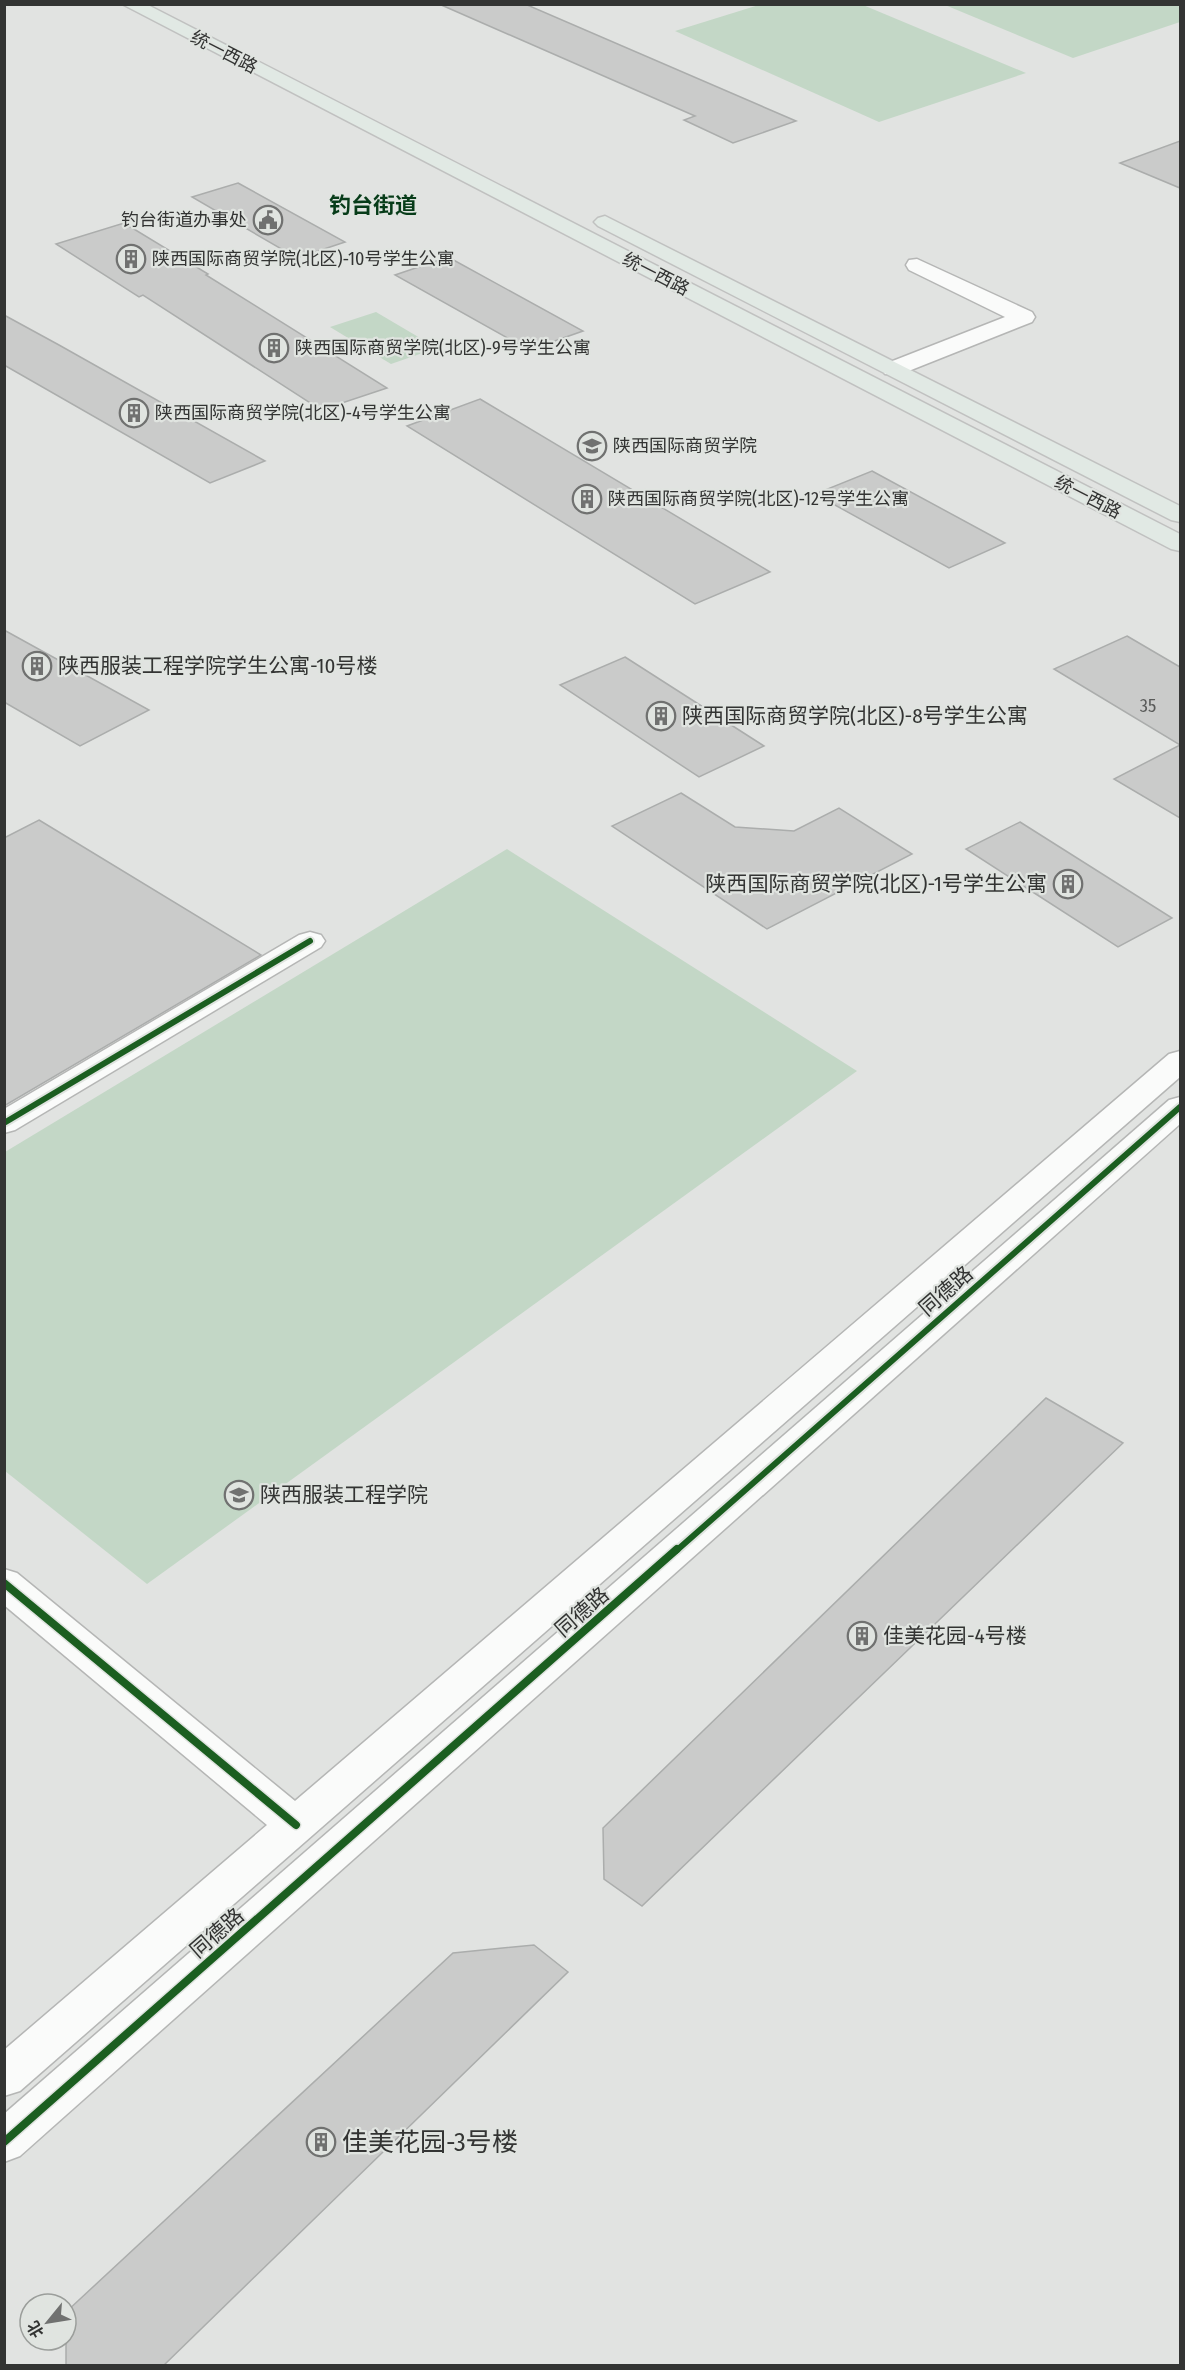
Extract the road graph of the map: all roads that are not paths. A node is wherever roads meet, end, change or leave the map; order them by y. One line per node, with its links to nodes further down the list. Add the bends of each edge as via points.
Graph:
1 (131, 4): 8 (main road, 统一西路)
2 (176, 4): 3 (main road, 统一西路)
3 (271, 53)
4 (587, 214): 6 (main road, 统一西路)
5 (917, 265): 6 (street, via 1024,317)
6 (893, 369): 7 (main road, 统一西路)
7 (1180, 515)
8 (1180, 544)
9 (310, 940): 12 (street)
10 (1180, 1061): 14 (street, 同德路)
11 (1180, 1107): 16 (street, 同德路)
12 (4, 1123)
13 (4, 1583): 14 (street)
14 (296, 1825): 15 (street, 同德路)
15 (4, 2077)
16 (4, 2142)

